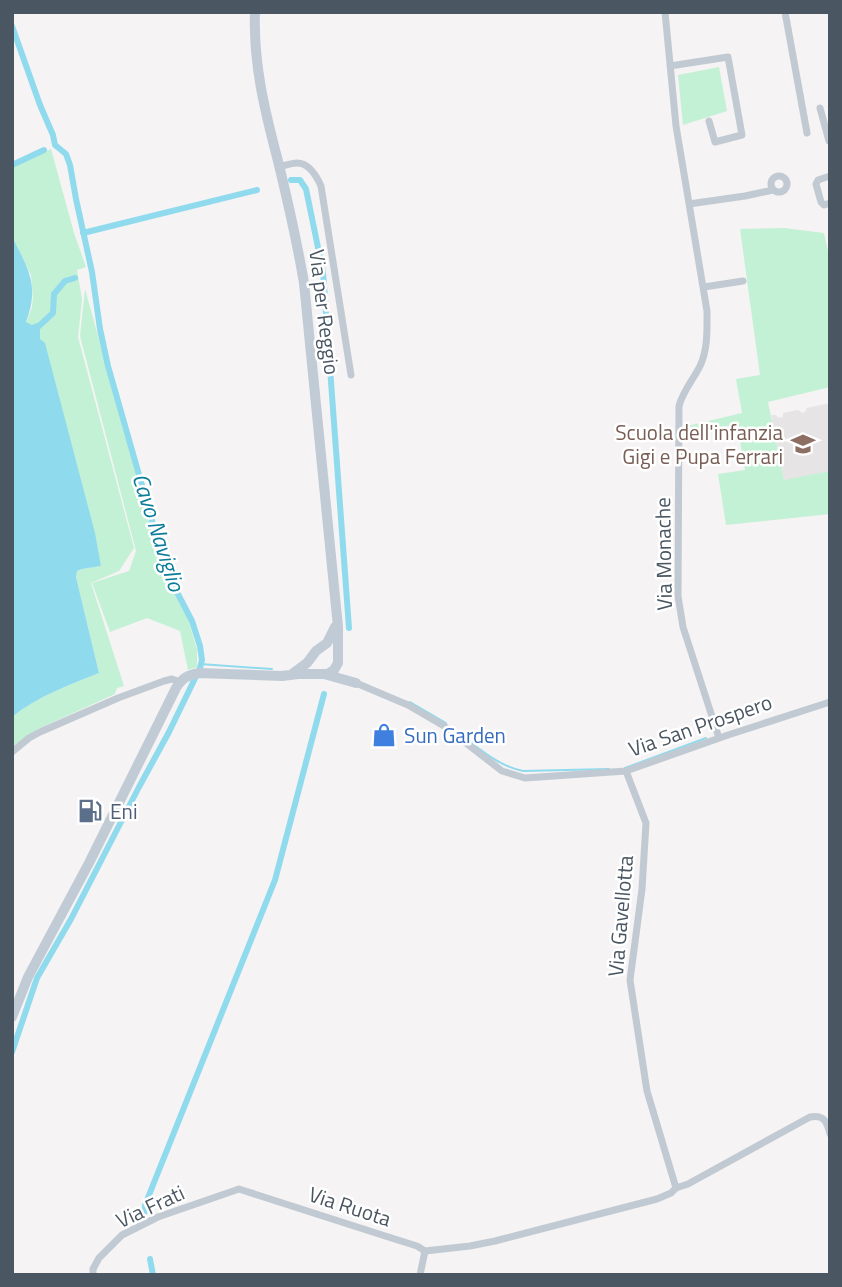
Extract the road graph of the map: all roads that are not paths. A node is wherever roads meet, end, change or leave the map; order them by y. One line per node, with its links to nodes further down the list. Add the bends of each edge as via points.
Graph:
1 (255, 12): 9 (main road, Via per Reggio, via 260,83)
2 (665, 12): 4 (street, Via Monache)
3 (785, 12): 7 (street)
4 (670, 66): 6 (street, via 728,57 742,135 715,142); 12 (street, Via Monache)
5 (820, 108): 8 (street)
6 (709, 121)
7 (807, 133)
8 (830, 142)
9 (279, 167): 16 (street, via 306,166 321,186); 17 (main road, Via per Reggio, via 304,283)
10 (830, 176): 13 (street, via 816,184 821,202)
11 (774, 190): 12 (street)
12 (689, 204): 15 (street, Via Monache)
13 (830, 204)
14 (743, 281): 15 (street)
15 (704, 287): 26 (street, Via Monache, via 706,350 682,396 678,417 677,596)
16 (351, 375)
17 (336, 620): 18 (main road, via 334,632); 20 (main road, Via per Reggio)
18 (322, 647): 19 (main road); 20 (main road, via 330,648)
19 (312, 657): 21 (main road); 22 (main road)
20 (338, 660): 21 (main road, via 331,673); 24 (main road, Via San Prospero)
21 (321, 674): 22 (main road); 24 (main road, Via San Prospero)
22 (292, 675): 23 (main road, via 204,673)
23 (184, 679): 27 (street, via 164,681 118,698 29,738); 29 (main road, via 28,977)
24 (356, 683): 28 (street, Via San Prospero, via 444,726 502,771 526,778)
25 (830, 702): 26 (street, Via San Prospero)
26 (719, 738): 28 (street, Via San Prospero)
27 (12, 752)
28 (626, 771): 31 (street, Via Gavellotta, via 646,823 630,981 647,1091)
29 (12, 1017)
30 (830, 1133): 31 (street, via 821,1117 810,1117)
31 (676, 1188): 33 (street, via 657,1199 495,1241)
32 (240, 1189): 33 (street, Via Ruota); 34 (street, Via Frati, via 158,1216 122,1235 99,1258)
33 (425, 1251): 35 (street)
34 (93, 1275)
35 (420, 1275)

